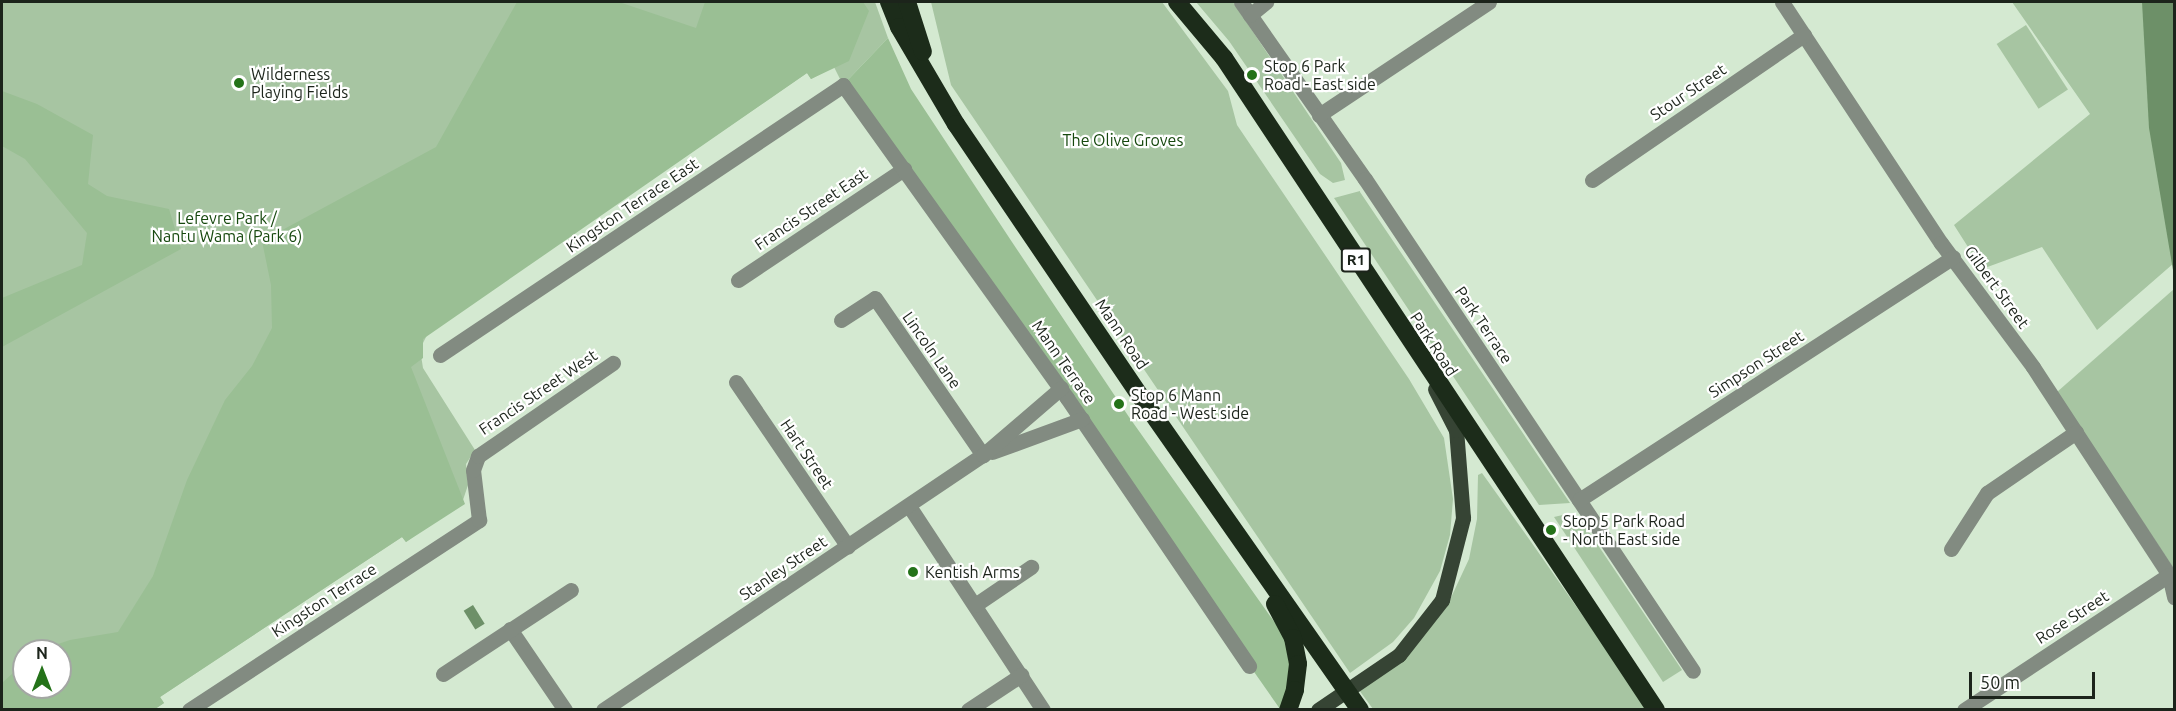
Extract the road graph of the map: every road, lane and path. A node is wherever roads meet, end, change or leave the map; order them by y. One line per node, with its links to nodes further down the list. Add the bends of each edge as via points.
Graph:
1 (889, 2): 12 (highway, via 899,27)
2 (907, 2): 12 (highway)
3 (920, 2): 12 (highway)
4 (1177, 2): 19 (highway, Park Road / R1, via 1224,58)
5 (1241, 2): 9 (street, Park Terrace)
6 (1266, 2): 9 (street)
7 (1489, 2): 13 (street)
8 (1782, 2): 10 (street, Gilbert Street)
9 (1250, 15): 13 (street, Park Terrace)
10 (1804, 35): 15 (street, Stour Street); 16 (street, Gilbert Street)
11 (843, 85): 14 (street, Mann Terrace); 20 (street, Kingston Terrace East)
12 (939, 95): 30 (highway, Mann Road)
13 (1319, 116): 27 (street, Park Terrace)
14 (904, 169): 17 (street, Francis Street East); 23 (street, Mann Terrace)
15 (1592, 180)
16 (1953, 257): 25 (street, Gilbert Street); 27 (street, Simpson Street)
17 (738, 280)
18 (841, 320): 26 (street, Lincoln Lane, via 875,298)
19 (1415, 351): 43 (main road, via 1456,430 1463,518 1442,600 1399,656); 52 (highway, Park Road / R1)
20 (440, 355)
21 (613, 363): 29 (street, Francis Street West, via 478,456 473,470)
22 (736, 382): 31 (street, Hart Street)
23 (1061, 388): 24 (street, Mann Terrace); 26 (street, Stanley Street)
24 (1082, 419): 26 (street, Stanley Street); 39 (street, Mann Terrace)
25 (2076, 432): 32 (street, via 1987,493); 34 (street, Gilbert Street)
26 (983, 455): 28 (street, Stanley Street)
27 (1579, 500): 40 (street, Park Terrace)
28 (909, 506): 31 (street, Stanley Street); 37 (street)
29 (479, 520): 44 (street, Kingston Terrace)
30 (1242, 542): 43 (highway, Mann Road); 49 (highway, via 1293,638 1298,664)
31 (848, 547): 46 (street, Stanley Street)
32 (1951, 549)
33 (1031, 567): 37 (street)
34 (2169, 575): 36 (street, Gilbert Street); 53 (street, Rose Street)
35 (571, 590): 38 (street)
36 (2175, 597)
37 (975, 605): 42 (street)
38 (510, 629): 41 (street); 45 (street)
39 (1249, 666)
40 (1693, 671)
41 (443, 674)
42 (1021, 675): 47 (street); 48 (street)
43 (1347, 690): 50 (main road); 51 (highway, Mann Road)
44 (189, 710)
45 (565, 710)
46 (603, 710)
47 (968, 710)
48 (1043, 710)
49 (1288, 710)
50 (1318, 710)
51 (1360, 710)
52 (1656, 710)
53 (1964, 710)

